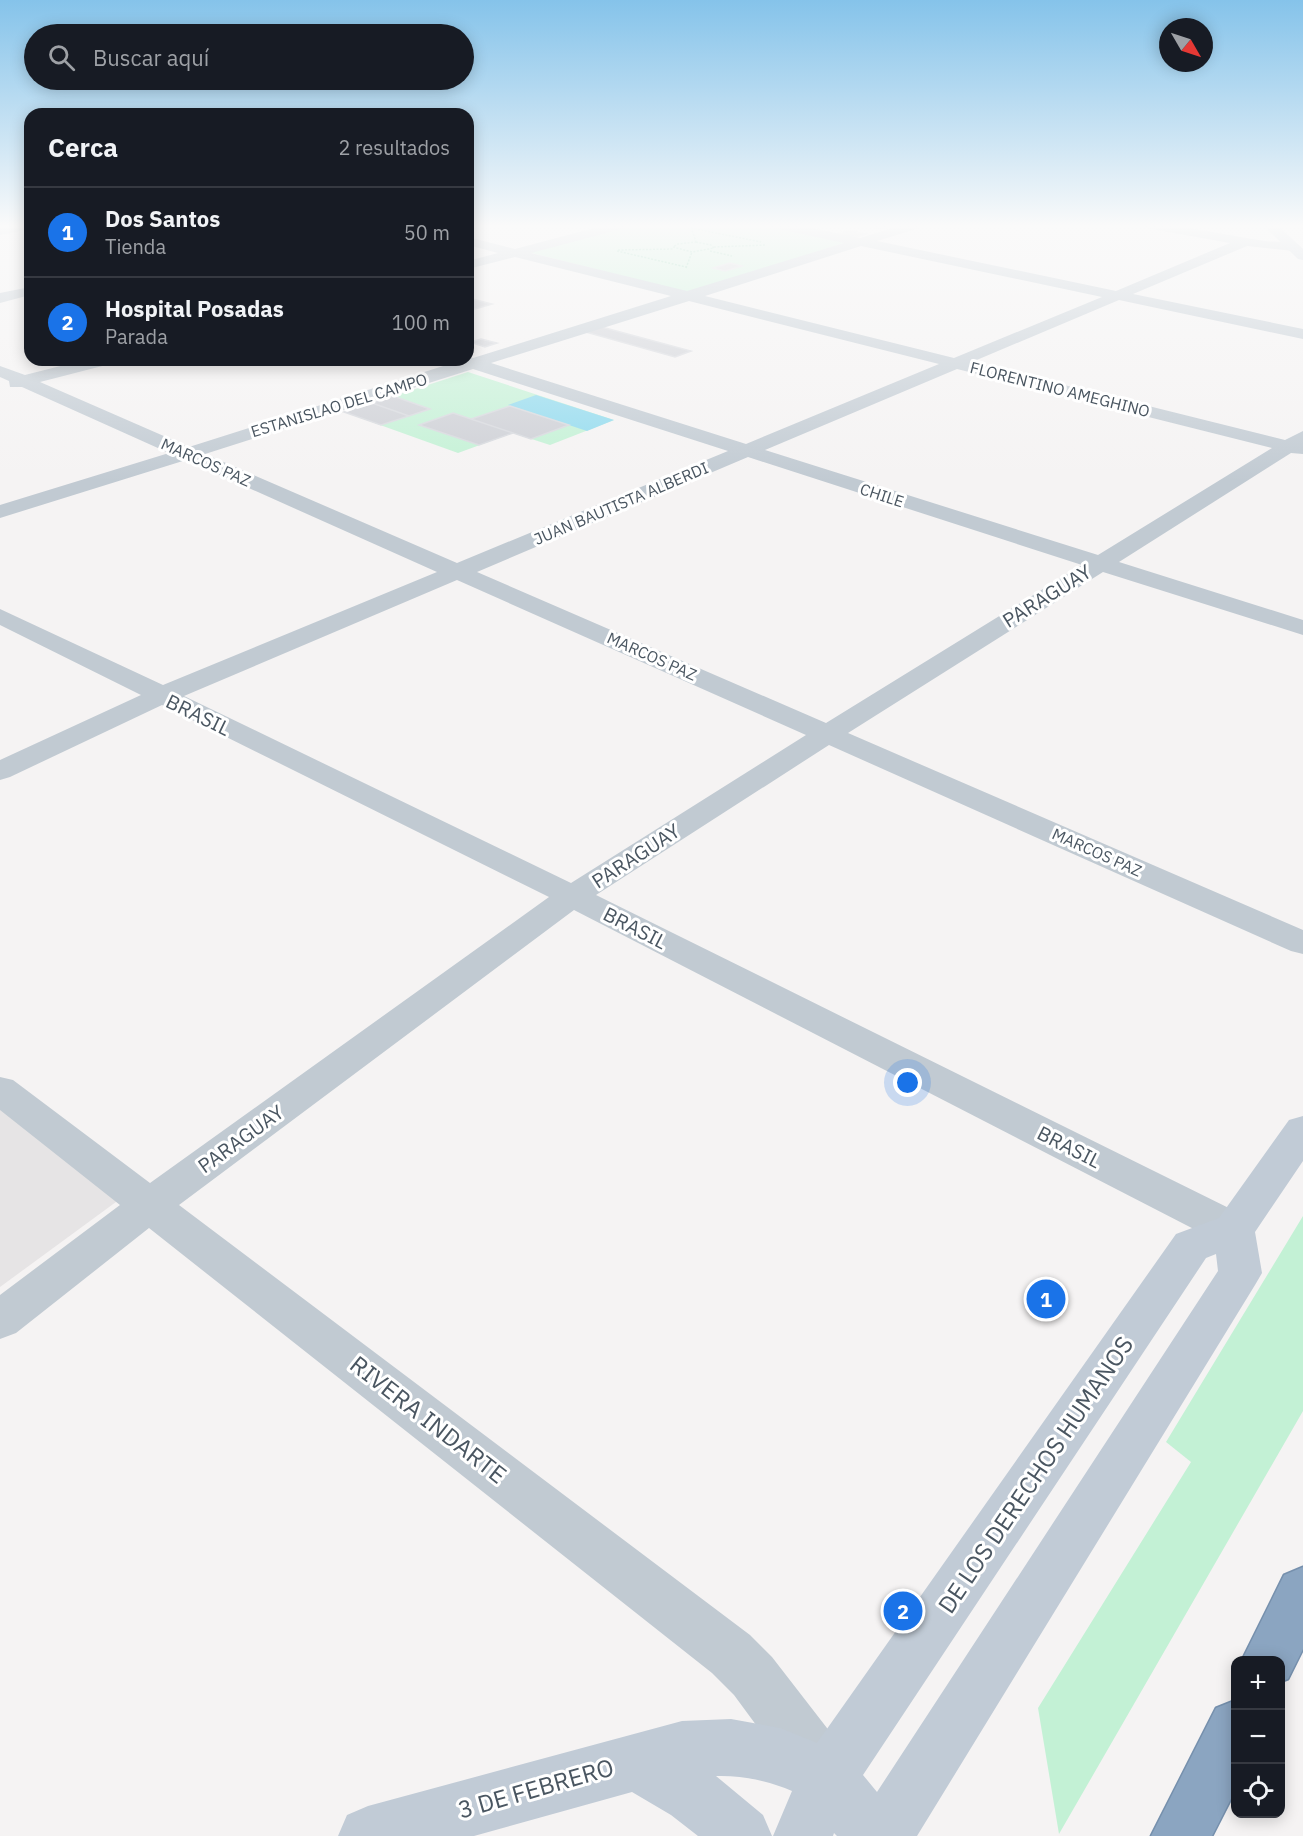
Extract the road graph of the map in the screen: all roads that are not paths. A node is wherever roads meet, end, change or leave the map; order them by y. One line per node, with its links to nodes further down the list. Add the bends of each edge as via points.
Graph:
1 (642, 310): 6 (street, ESTANISLAO DEL CAMPO)
2 (743, 310): 7 (street, FLORENTINO AMEGHINO)
3 (1082, 310): 7 (street, JUAN BAUTISTA ALBERDI)
4 (1183, 310): 5 (street)
5 (1303, 334)
6 (474, 360)
7 (955, 363): 13 (street, FLORENTINO AMEGHINO); 14 (street, JUAN BAUTISTA ALBERDI)
8 (474, 364): 14 (street, CHILE)
9 (81, 366): 12 (street)
10 (455, 366): 15 (street, ESTANISLAO DEL CAMPO)
11 (0, 371): 12 (street, MARCOS PAZ)
12 (12, 384): 15 (street, MARCOS PAZ)
13 (1298, 445): 17 (street, PARAGUAY)
14 (744, 451): 17 (street, CHILE); 18 (street, JUAN BAUTISTA ALBERDI)
15 (185, 454): 16 (street, ESTANISLAO DEL CAMPO); 18 (street, MARCOS PAZ)
16 (0, 512)
17 (1098, 564): 20 (street, CHILE); 22 (street, PARAGUAY)
18 (456, 571): 21 (street, JUAN BAUTISTA ALBERDI); 22 (street, MARCOS PAZ)
19 (0, 616): 21 (street, BRASIL)
20 (1303, 628)
21 (160, 696): 23 (street, JUAN BAUTISTA ALBERDI); 24 (street, BRASIL)
22 (829, 733): 24 (street, PARAGUAY); 25 (street, MARCOS PAZ)
23 (0, 771)
24 (572, 896): 28 (street, PARAGUAY); 29 (street, BRASIL)
25 (1303, 943)
26 (0, 1090): 28 (street, RIVERA INDARTE)
27 (1303, 1130): 29 (street)
28 (150, 1205): 30 (street, PARAGUAY); 35 (street, RIVERA INDARTE, via 731,1654 753,1676)
29 (1234, 1230): 35 (street, DE LOS DERECHOS HUMANOS, via 1191,1246); 40 (street, via 1240,1273)
30 (0, 1320)
31 (1303, 1593): 32 (highway)
32 (1271, 1656)
33 (1231, 1738): 41 (highway)
34 (633, 1762): 35 (street, 3 DE FEBRERO, via 682,1749 731,1747 780,1756); 36 (street, 3 DE FEBRERO); 37 (street, 3 DE FEBRERO, via 675,1782 714,1809)
35 (828, 1776): 38 (street, DE LOS DERECHOS HUMANOS); 39 (street)
36 (368, 1836)
37 (742, 1836)
38 (803, 1836)
39 (873, 1836)
40 (883, 1836)
41 (1181, 1836)

